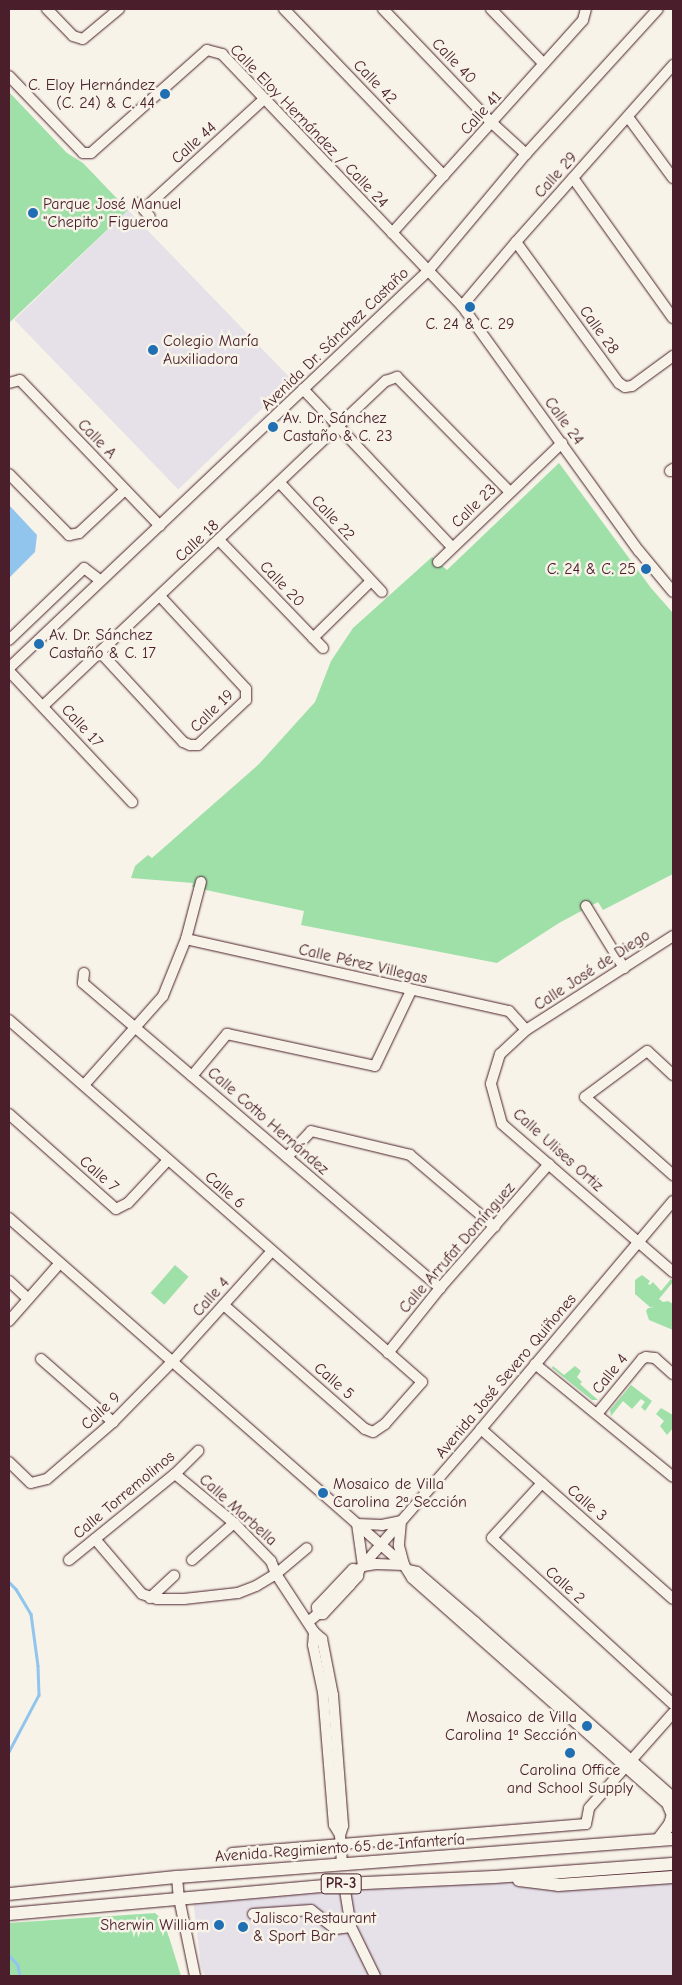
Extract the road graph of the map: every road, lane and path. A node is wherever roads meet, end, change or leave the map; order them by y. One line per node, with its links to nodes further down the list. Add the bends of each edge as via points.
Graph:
1 (47, 9): 2 (street, via 73,36 83,39)
2 (119, 9)
3 (284, 9): 15 (street, Calle 42)
4 (383, 9): 13 (street, Calle 40)
5 (491, 9): 8 (street)
6 (586, 9): 8 (street, Calle 41, via 584,20)
7 (658, 9): 14 (street, Avenida Dr. Sánchez Castaño)
8 (544, 64): 13 (street, Calle 41)
9 (673, 65): 12 (street, Calle 29)
10 (9, 76): 11 (street, Calle Eloy Hernández / Calle 24, via 84,153 91,152 107,140 207,50 222,54)
11 (264, 99): 18 (street, Calle 44); 19 (street, Calle Eloy Hernández / Calle 24)
12 (628, 117): 16 (street, Calle 29); 17 (street)
13 (492, 123): 14 (street, Calle 40); 15 (street, Calle 41)
14 (526, 154): 21 (street, Avenida Dr. Sánchez Castaño)
15 (444, 176): 19 (street, Calle 41)
16 (573, 178): 20 (street, Calle 29); 23 (street)
17 (673, 178)
18 (144, 210)
19 (392, 233): 21 (street, Calle Eloy Hernández / Calle 24)
20 (516, 242): 22 (street, Calle 29); 24 (street, Calle 28, via 619,383 632,386)
21 (428, 271): 22 (street, Calle 24); 26 (street, Avenida Dr. Sánchez Castaño)
22 (462, 306): 29 (street, Calle 24)
23 (673, 318)
24 (673, 356)
25 (9, 383): 32 (street, Calle A, via 20,380)
26 (303, 389): 28 (street, Calle 23); 34 (street, Avenida Dr. Sánchez Castaño)
27 (370, 396): 28 (street, Calle 18); 33 (street, Calle 23, via 386,381 397,377)
28 (337, 426): 31 (street, Calle 18); 36 (street, Calle 23)
29 (562, 443): 33 (street); 41 (street, Calle 24, via 639,551)
30 (9, 474): 32 (street, via 69,535 78,534)
31 (280, 483): 35 (street, Calle 18); 38 (street, Calle 22)
32 (125, 490): 34 (street, Calle A)
33 (510, 492): 36 (street, Calle 23)
34 (160, 526): 39 (street, Avenida Dr. Sánchez Castaño)
35 (219, 540): 42 (street, Calle 18); 43 (street, Calle 20)
36 (452, 547): 37 (street)
37 (438, 562)
38 (368, 577): 40 (street, Calle 22); 43 (street)
39 (102, 581): 44 (street, via 84,568); 47 (street, Avenida Dr. Sánchez Castaño)
40 (382, 592)
41 (673, 592)
42 (160, 596): 46 (street, Calle 18); 46 (street, Calle 19, via 246,689 246,700 198,746 190,745 183,742)
43 (313, 638): 45 (street, Calle 20)
44 (9, 640)
45 (324, 648)
46 (101, 653): 48 (street, Calle 18)
47 (9, 669): 48 (street, Calle 17)
48 (43, 706): 49 (street, Calle 17)
49 (132, 802)
50 (201, 882): 53 (street)
51 (586, 906): 54 (street)
52 (673, 936): 54 (street, Calle José de Diego)
53 (186, 939): 56 (street, Calle Pérez Villegas); 58 (street, via 163,996)
54 (624, 968): 59 (street, Calle José de Diego)
55 (84, 973): 58 (street, Calle Cotto Hernández, via 83,983)
56 (411, 991): 59 (street, Calle Pérez Villegas, via 509,1011); 61 (street, via 375,1066 227,1034)
57 (9, 1020): 62 (street, Calle 6)
58 (136, 1028): 61 (street, Calle Cotto Hernández); 62 (street)
59 (526, 1030): 66 (street, Calle Ulises Ortiz, via 500,1054 490,1084 502,1124)
60 (673, 1075): 67 (street, via 647,1051 585,1098)
61 (192, 1076): 64 (street, Calle Cotto Hernández)
62 (84, 1085): 65 (street, Calle 6)
63 (9, 1114): 65 (street, Calle 7, via 116,1209 128,1203)
64 (287, 1157): 70 (street, via 311,1131 410,1155); 76 (street, Calle Cotto Hernández)
65 (168, 1160): 72 (street, Calle 6)
66 (549, 1164): 70 (street, Calle Arrufat Domínguez); 71 (street, Calle Ulises Ortiz)
67 (673, 1175)
68 (673, 1201): 71 (street, Avenida José Severo Quiñones)
69 (9, 1218): 73 (street)
70 (494, 1227): 76 (street, Calle Arrufat Domínguez)
71 (640, 1241): 74 (street, Calle Ulises Ortiz); 83 (street, Avenida José Severo Quiñones)
72 (272, 1251): 78 (street, Calle 4); 80 (street, Calle 6)
73 (60, 1263): 77 (street); 82 (street)
74 (673, 1272)
75 (9, 1282): 77 (street)
76 (440, 1288): 80 (street, Calle Arrufat Domínguez)
77 (28, 1299): 79 (street)
78 (224, 1305): 82 (street, Calle 4); 85 (street, Calle 5, via 372,1432 385,1424)
79 (9, 1321)
80 (388, 1353): 85 (street, Calle 6)
81 (41, 1359): 87 (street)
82 (172, 1362): 87 (street, Calle 9); 96 (street)
83 (535, 1364): 86 (street); 88 (street, Avenida José Severo Quiñones)
84 (673, 1374): 86 (street, Calle 4, via 655,1358 642,1359)
85 (422, 1382)
86 (597, 1414): 92 (street)
87 (113, 1422): 90 (street, Calle 9, via 47,1479 31,1483)
88 (481, 1429): 93 (street, Calle 3); 94 (street, Avenida José Severo Quiñones)
89 (198, 1452): 91 (street, Calle Torremolinos)
90 (9, 1462)
91 (174, 1474): 95 (street, Calle Marbella); 97 (street, Calle Torremolinos)
92 (673, 1477)
93 (542, 1483): 107 (street, Calle 3); 109 (street, Calle 2, via 492,1538)
94 (401, 1521): 96 (street, via 382,1525); 98 (street, Avenida José Severo Quiñones); 103 (street, via 399,1546)
95 (234, 1523): 101 (street); 104 (street, Calle Marbella, via 271,1560)
96 (357, 1524): 98 (street); 102 (street)
97 (95, 1539): 100 (street, Calle Torremolinos); 106 (street, via 142,1594)
98 (381, 1545): 102 (street, Avenida José Severo Quiñones); 103 (street)
99 (307, 1548): 104 (street)
100 (68, 1560)
101 (192, 1560)
102 (361, 1568): 103 (street, via 382,1564); 108 (street, Avenida José Severo Quiñones, via 353,1570 347,1582 317,1607 318,1614)
103 (406, 1568): 111 (street, via 417,1572 439,1590)
104 (276, 1574): 106 (street, via 256,1586 228,1595); 108 (street, Calle Marbella)
105 (174, 1576): 106 (street)
106 (150, 1598)
107 (673, 1598)
108 (311, 1627): 115 (street, via 329,1710 336,1801 343,1826)
109 (673, 1704)
110 (673, 1713): 111 (street)
111 (629, 1764): 112 (street); 115 (street, via 590,1808 586,1824)
112 (672, 1804): 114 (main road, via 670,1824)
113 (673, 1839): 114 (main road, Avenida Regimiento 65 de Infantería / PR-3)
114 (658, 1840): 117 (main road, Avenida Regimiento 65 de Infantería / PR-3)
115 (341, 1846): 116 (street); 117 (street)
116 (232, 1853)
117 (342, 1864): 120 (main road, Avenida Regimiento 65 de Infantería / PR-3)
118 (673, 1864): 119 (main road, PR-3)
119 (494, 1876): 121 (main road, via 558,1885); 122 (main road, PR-3)
120 (177, 1877): 123 (main road, Avenida Regimiento 65 de Infantería / PR-3); 124 (street)
121 (673, 1877)
122 (344, 1884): 124 (main road, PR-3); 127 (street)
123 (9, 1894)
124 (179, 1898): 125 (main road, PR-3); 128 (street)
125 (9, 1914)
126 (253, 1914): 127 (street, via 311,1910 335,1929)
127 (351, 1927): 129 (street)
128 (195, 1976)
129 (375, 1976)

